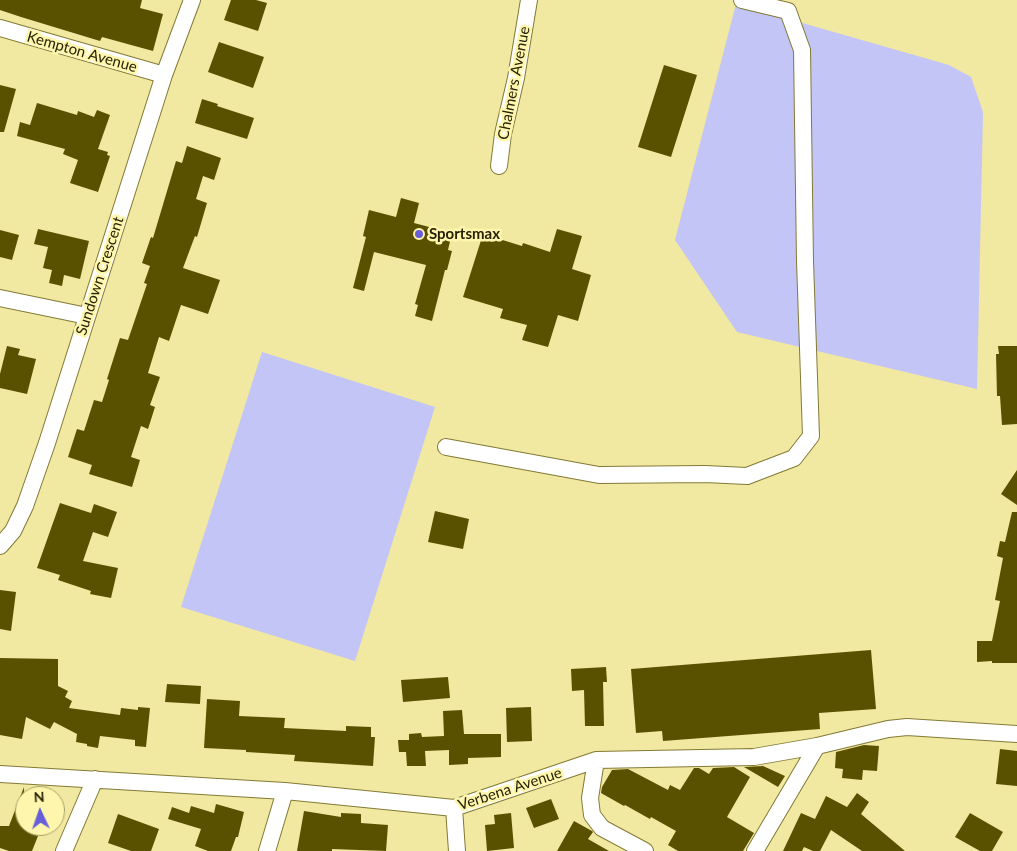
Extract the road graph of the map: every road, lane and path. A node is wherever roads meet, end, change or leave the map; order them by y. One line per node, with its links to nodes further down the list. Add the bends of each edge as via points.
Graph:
1 (192, 0): 5 (street, Sundown Crescent)
2 (529, 0): 6 (street, Chalmers Avenue)
3 (742, 0): 9 (street, via 788,11 802,50 810,436 794,458 747,476 599,475)
4 (0, 28): 5 (street, Kempton Avenue)
5 (164, 76): 8 (street, Sundown Crescent)
6 (499, 166)
7 (0, 298): 8 (street)
8 (88, 316): 10 (street, Sundown Crescent, via 25,506 13,531)
9 (446, 447)
10 (0, 546)
11 (1017, 734): 12 (street, Verbena Avenue, via 907,727)
12 (817, 746): 13 (street, Verbena Avenue, via 754,757); 22 (street)
13 (596, 760): 17 (street, Verbena Avenue); 21 (street, via 590,798 592,815 602,828)
14 (0, 774): 15 (street, Verbena Avenue)
15 (95, 779): 16 (street, Verbena Avenue); 18 (street)
16 (284, 791): 17 (street, Verbena Avenue); 19 (street)
17 (454, 808): 20 (street)
18 (64, 851)
19 (267, 851)
20 (457, 851)
21 (645, 851)
22 (755, 851)

